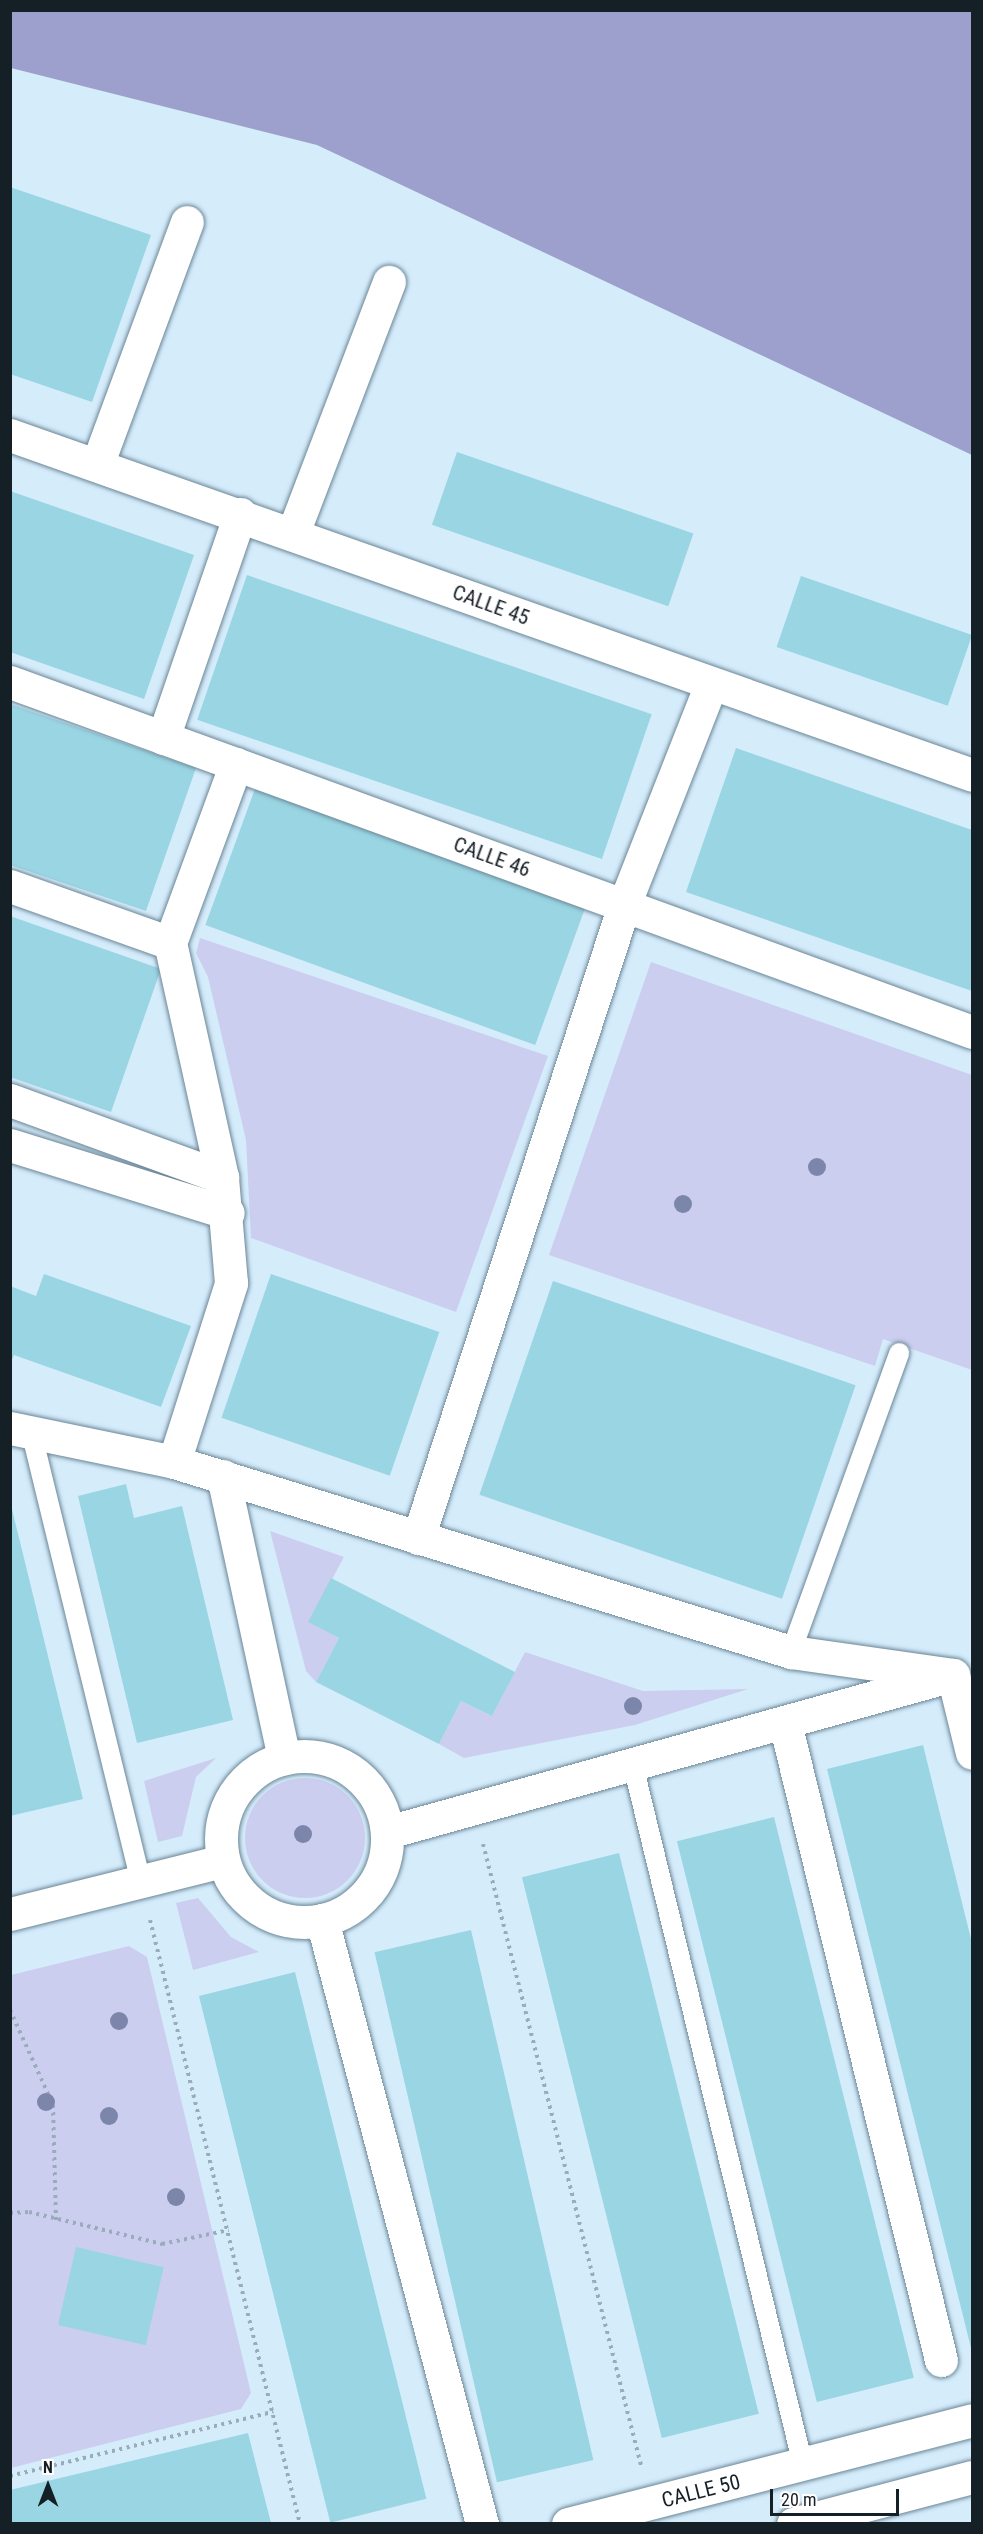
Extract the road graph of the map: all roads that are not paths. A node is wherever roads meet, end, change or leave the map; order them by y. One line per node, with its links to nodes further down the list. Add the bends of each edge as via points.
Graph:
1 (187, 222): 4 (street)
2 (389, 282): 6 (street)
3 (10, 435): 4 (street, CALLE 45)
4 (97, 465): 5 (street, CALLE 45)
5 (240, 514): 6 (street, CALLE 45); 9 (street)
6 (293, 533): 8 (street, CALLE 45)
7 (10, 682): 9 (street, CALLE 46)
8 (711, 684): 11 (street, CALLE 45); 13 (street)
9 (164, 738): 10 (street, CALLE 46)
10 (236, 764): 13 (street, CALLE 46); 14 (street)
11 (972, 775)
12 (10, 886): 14 (street)
13 (624, 905): 15 (street, CALLE 46); 24 (street)
14 (170, 943): 18 (street)
15 (972, 1032)
16 (10, 1100): 18 (street)
17 (10, 1145): 19 (street)
18 (222, 1177): 19 (street)
19 (228, 1213): 22 (street, via 231,1283)
20 (899, 1353): 25 (lane)
21 (21, 1430): 22 (street); 33 (lane)
22 (174, 1461): 23 (street)
23 (223, 1476): 24 (street); 29 (street)
24 (418, 1538): 25 (street)
25 (791, 1652): 26 (street)
26 (963, 1673): 27 (street); 28 (street)
27 (785, 1723): 30 (street); 36 (street)
28 (972, 1753)
29 (284, 1758): 31 (street, via 314,1755 341,1763 364,1780 381,1804); 32 (street, via 259,1767 235,1793 220,1834)
30 (633, 1765): 31 (street); 38 (lane)
31 (388, 1832): 35 (street, via 385,1861 371,1888 350,1909)
32 (223, 1861): 33 (street); 35 (street, via 250,1903 272,1916)
33 (141, 1881): 34 (street)
34 (10, 1914)
35 (322, 1920): 41 (street)
36 (941, 2360)
37 (972, 2420): 38 (street, CALLE 50)
38 (803, 2465): 40 (street, CALLE 50)
39 (972, 2477): 43 (street)
40 (655, 2514): 42 (street, CALLE 50)
41 (482, 2523)
42 (568, 2523)
43 (793, 2523)

